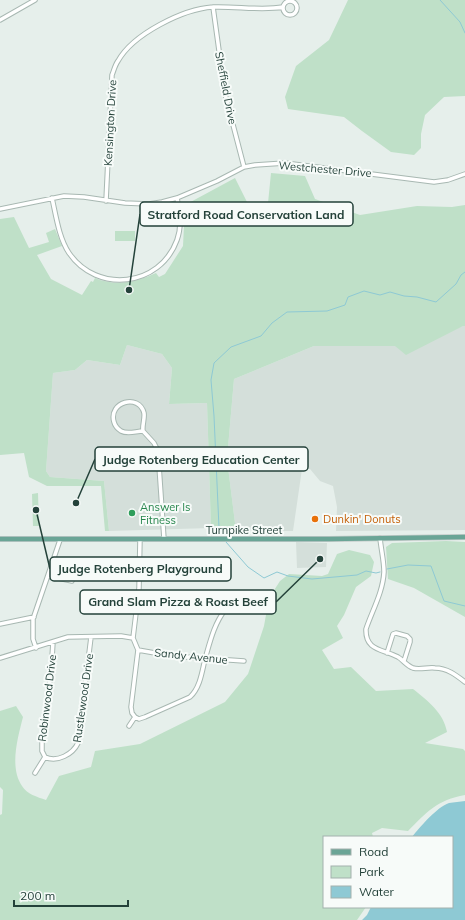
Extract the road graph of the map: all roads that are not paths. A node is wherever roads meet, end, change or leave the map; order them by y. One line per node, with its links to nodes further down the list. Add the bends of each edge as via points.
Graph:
1 (35, 0): 4 (street)
2 (212, 7): 3 (street, Kensington Drive); 5 (street, Sheffield Drive, via 225,94); 9 (street, Kensington Drive, via 180,14 158,26 135,41 118,60 111,85)
3 (283, 7): 3 (street, Kensington Drive, via 291,1 295,2 298,8 290,15 284,12)
4 (0, 20)
5 (244, 167): 6 (street, Westchester Drive, via 285,163 434,182); 8 (street, Westchester Drive)
6 (465, 174)
7 (52, 198): 8 (street, via 64,242 76,262 103,278 122,280 142,277 151,272 173,250 180,220); 9 (street, Westchester Drive, via 64,196); 10 (street, Westchester Drive)
8 (177, 198): 9 (street, Westchester Drive, via 149,204)
9 (106, 201)
10 (0, 209)
11 (143, 431): 11 (street, via 144,415 138,404 127,401 117,407 113,415 117,428 127,433); 15 (street, via 154,443 159,455)
12 (465, 537): 13 (main road, Turnpike Street)
13 (380, 538): 15 (main road, Turnpike Street); 28 (street, via 384,571 366,634 370,645)
14 (140, 539): 15 (main road, Turnpike Street); 17 (main road, Turnpike Street); 24 (street, via 139,588)
15 (164, 539)
16 (0, 540): 17 (main road, Turnpike Street)
17 (60, 540): 18 (street)
18 (48, 576): 19 (street); 21 (street)
19 (72, 581)
20 (225, 610): 30 (street, via 219,618)
21 (34, 616): 22 (street); 26 (street, via 33,639)
22 (0, 624)
23 (91, 637): 24 (street); 25 (street, via 68,638); 36 (street, Rustlewood Drive, via 78,743 72,752 52,759)
24 (132, 638): 27 (street)
25 (53, 642): 26 (street); 36 (street, Robinwood Drive, via 42,742)
26 (36, 648): 29 (street)
27 (138, 650): 30 (street, Sandy Avenue); 34 (street, via 131,707)
28 (387, 652): 31 (street); 31 (street, via 393,634 407,636 410,642)
29 (0, 658)
30 (205, 659): 32 (street, Sandy Avenue); 34 (street, via 194,693 144,717)
31 (404, 661): 33 (street, via 413,668 446,670)
32 (244, 662)
33 (465, 682)
34 (135, 717): 35 (street)
35 (129, 726)
36 (45, 757): 37 (street, Robinwood Drive)
37 (35, 773)

